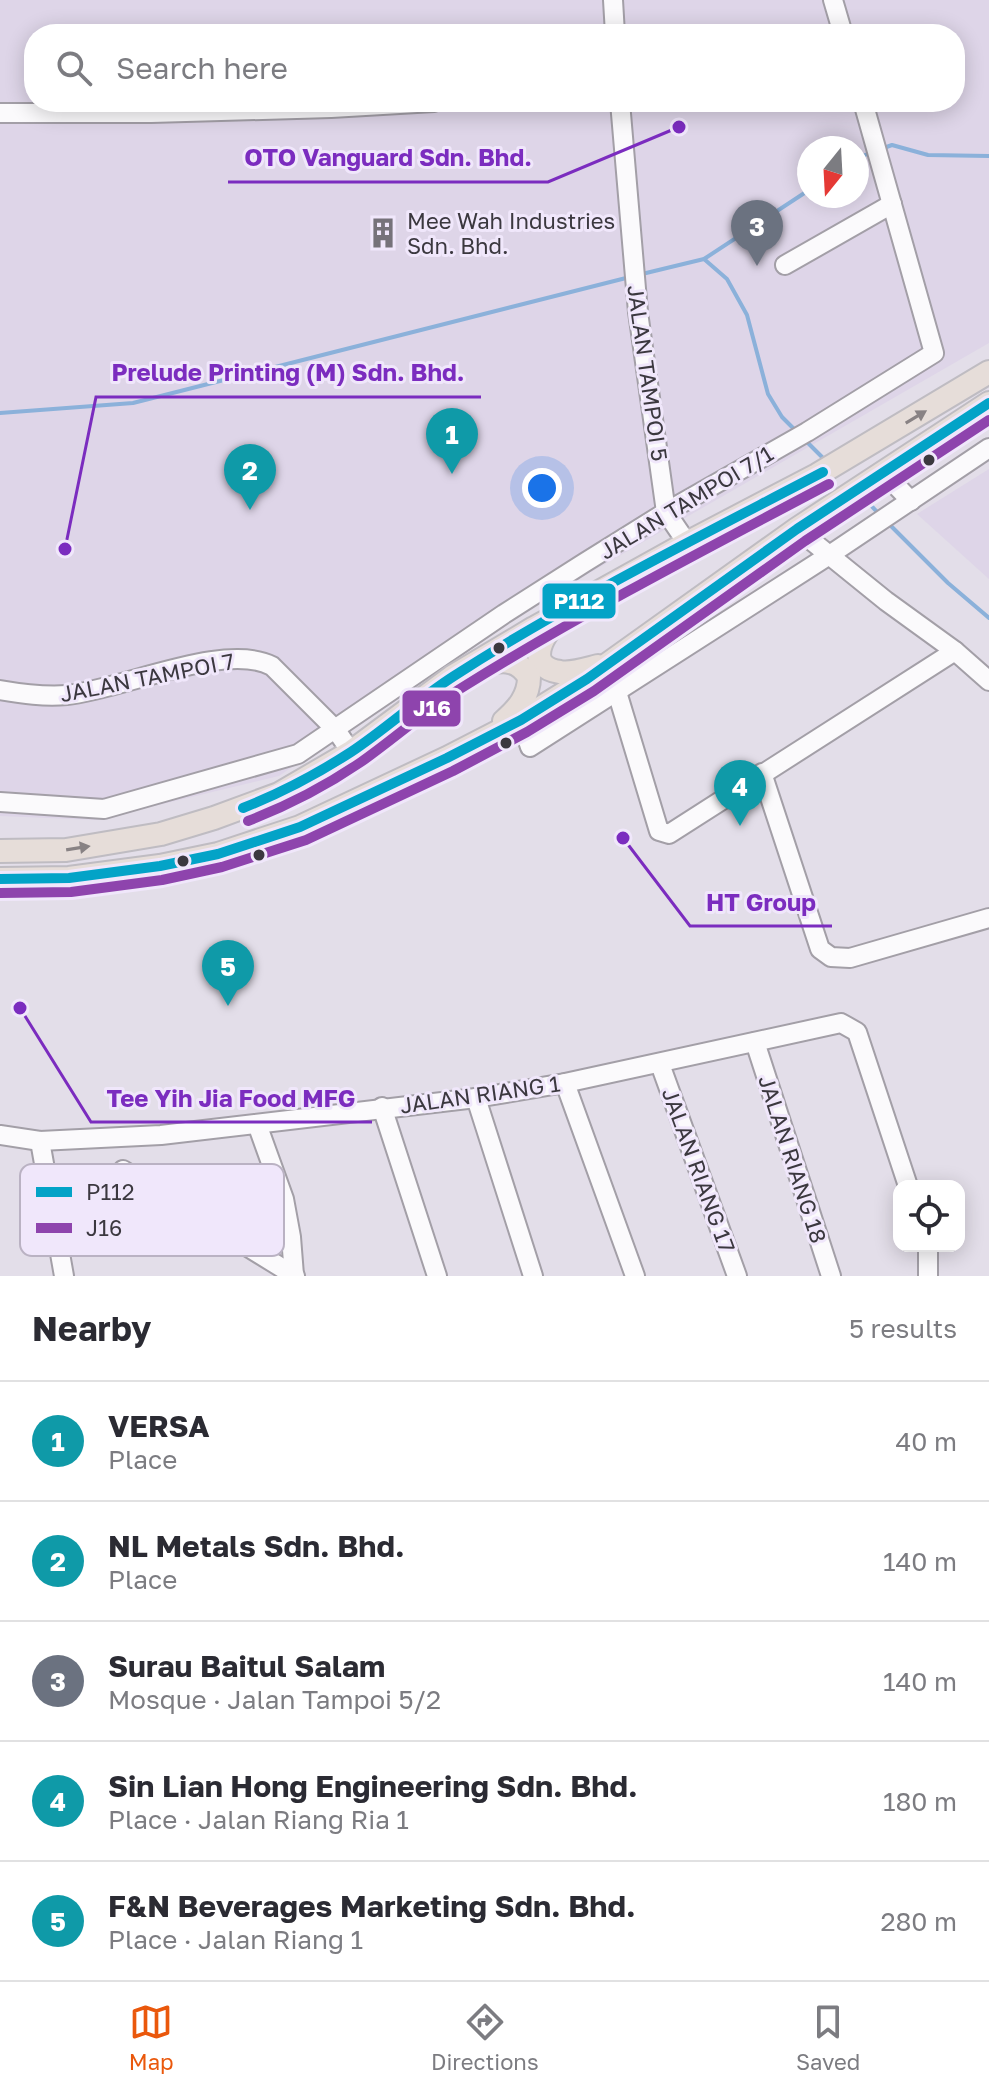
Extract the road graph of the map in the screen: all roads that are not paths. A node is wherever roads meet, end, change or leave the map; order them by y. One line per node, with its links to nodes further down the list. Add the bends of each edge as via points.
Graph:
1 (613, 0): 3 (street)
2 (833, 0): 4 (street)
3 (614, 24)
4 (840, 24)
5 (187, 112): 8 (street)
6 (621, 112): 16 (street, JALAN TAMPOI 5, via 636,291)
7 (866, 112): 9 (street)
8 (0, 113)
9 (891, 200): 10 (street); 16 (street, JALAN TAMPOI 7/1, via 934,353)
10 (785, 265)
11 (989, 372): 18 (main road, one-way to 11, via 817,475)
12 (988, 405): 14 (main road)
13 (989, 448): 15 (street)
14 (874, 478): 15 (street); 17 (main road)
15 (903, 506): 19 (street)
16 (666, 512): 18 (street, JALAN TAMPOI 5); 20 (street, JALAN TAMPOI 7/1)
17 (797, 529): 19 (street); 23 (main road)
18 (687, 543): 21 (main road)
19 (831, 554): 22 (street); 27 (street)
20 (556, 581): 21 (street); 29 (street, JALAN TAMPOI 7/1)
21 (568, 609): 23 (main road, via 542,638 540,659 562,673); 24 (main road)
22 (955, 651): 25 (street); 32 (street)
23 (607, 664): 28 (main road)
24 (452, 677): 30 (main road, via 496,661 518,664 529,677 523,701); 31 (main road)
25 (989, 681)
26 (0, 690): 29 (street, JALAN TAMPOI 7, via 70,695 230,657 261,660)
27 (617, 692): 28 (street, via 530,747); 32 (street, via 663,834)
28 (521, 720): 30 (main road)
29 (336, 730): 31 (street, JALAN TAMPOI 7); 33 (street, JALAN TAMPOI 7/1, via 298,754 104,809)
30 (482, 739): 35 (main road, via 300,827 218,854 69,878)
31 (351, 752): 34 (main road, one-way to 31, via 66,850 161,834 279,794)
32 (762, 773): 36 (street, via 820,949 831,957 850,958)
33 (0, 802)
34 (0, 851)
35 (0, 879)
36 (989, 918)
37 (755, 1042): 38 (street, JALAN RIANG 1); 47 (street, JALAN RIANG 1, via 841,1023 857,1032); 58 (street, JALAN RIANG 18)
38 (660, 1064): 39 (street, JALAN RIANG 1); 57 (street, JALAN RIANG 17)
39 (565, 1083): 40 (street, JALAN RIANG 1); 56 (street)
40 (476, 1098): 41 (street, JALAN RIANG 1); 55 (street)
41 (382, 1107): 42 (street, JALAN RIANG 1); 54 (street)
42 (257, 1124): 44 (street, JALAN RIANG 1); 46 (street)
43 (0, 1135): 44 (street, JALAN RIANG 1)
44 (40, 1141): 45 (street)
45 (44, 1164)
46 (271, 1164)
47 (906, 1180)
48 (284, 1199): 53 (street)
49 (928, 1252): 59 (street)
50 (60, 1256): 52 (street)
51 (263, 1256): 53 (street)
52 (64, 1276)
53 (295, 1276)
54 (437, 1276)
55 (533, 1276)
56 (635, 1276)
57 (737, 1276)
58 (831, 1276)
59 (928, 1276)

